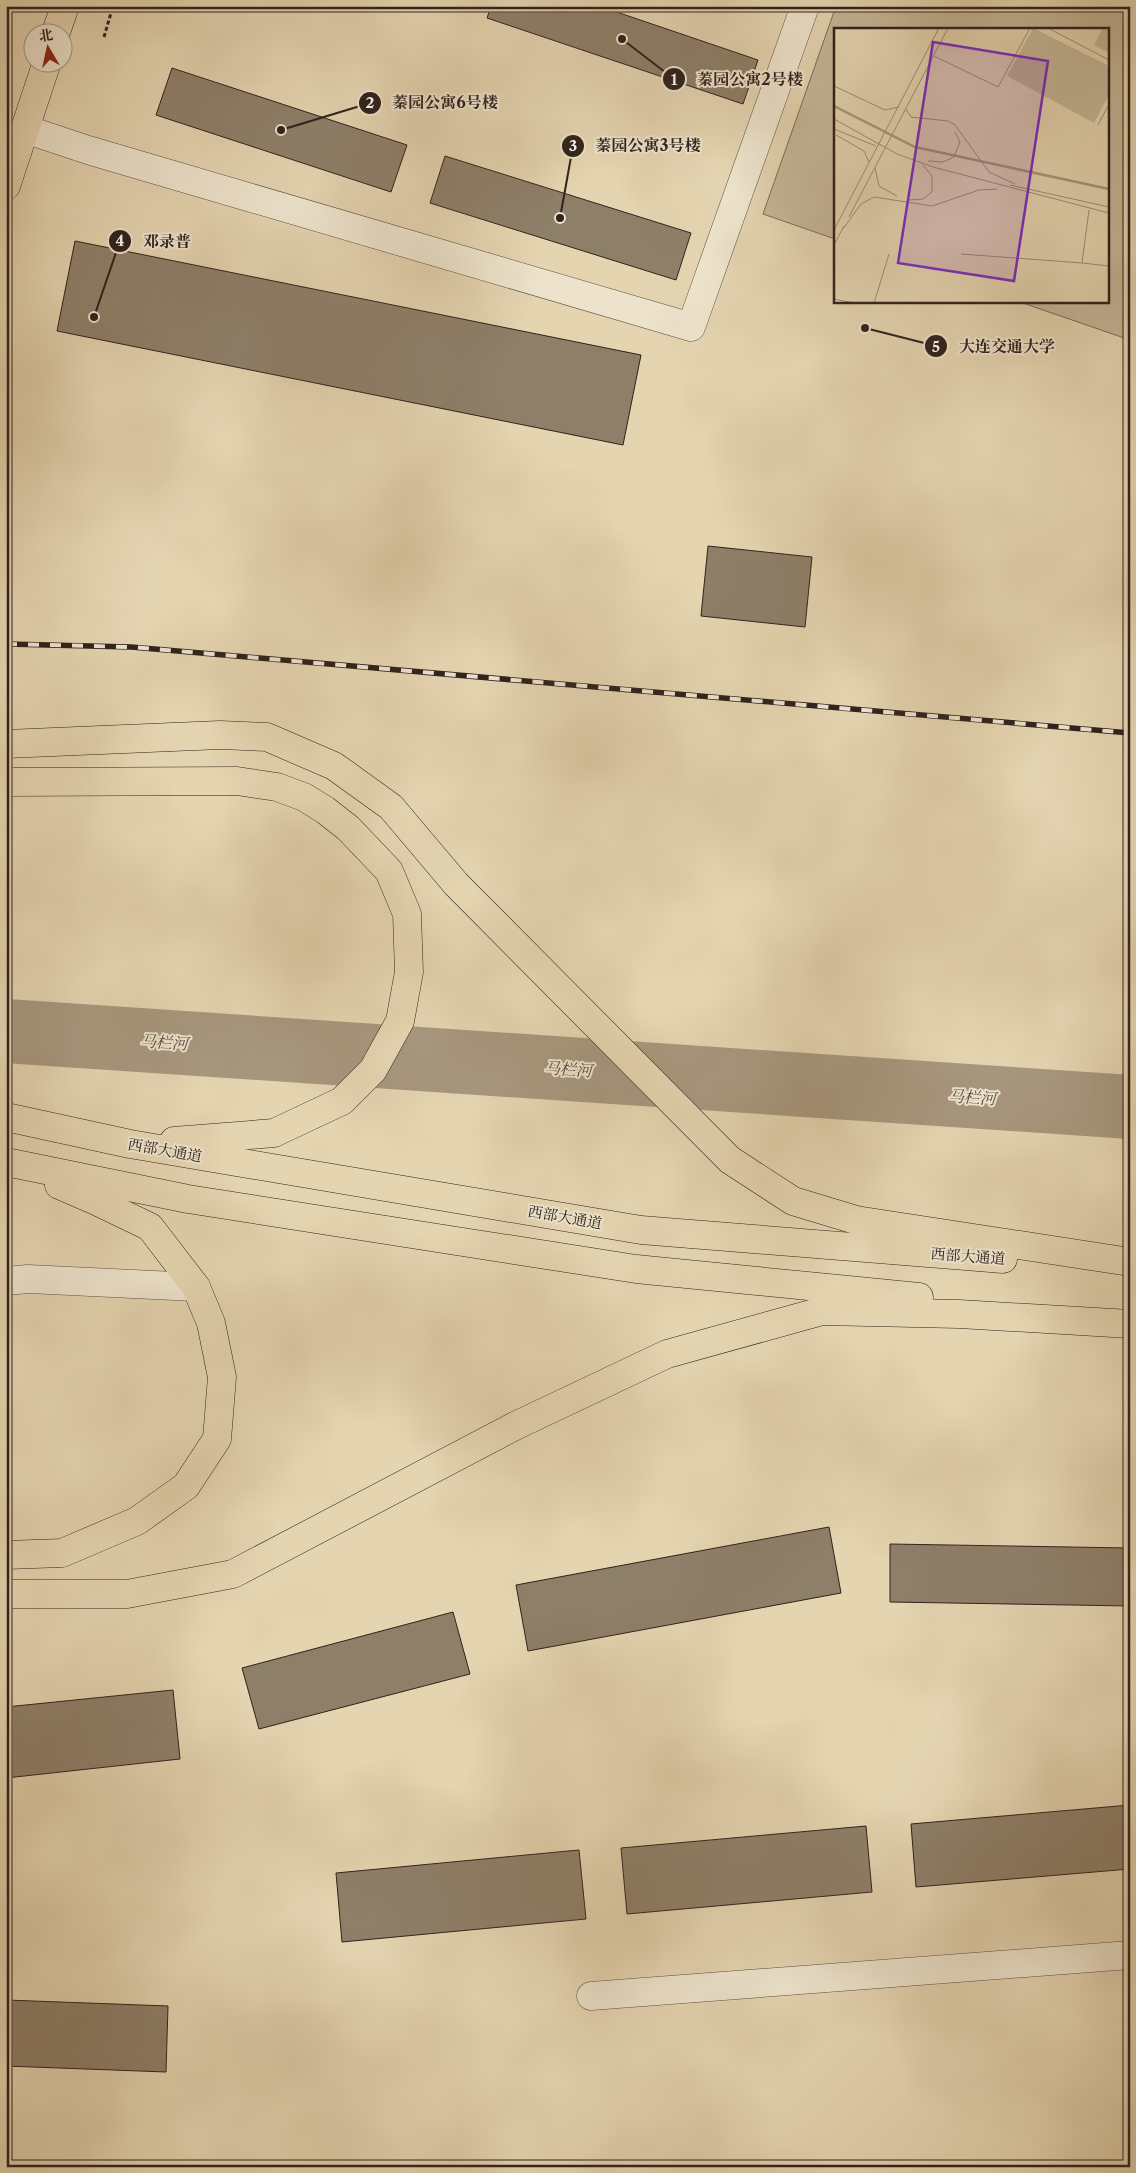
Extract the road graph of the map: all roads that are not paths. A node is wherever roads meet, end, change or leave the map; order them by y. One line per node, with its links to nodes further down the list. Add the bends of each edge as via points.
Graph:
1 (65, 6): 3 (main road)
2 (805, 6): 5 (street, via 691,327)
3 (59, 22)
4 (44, 72): 5 (main road)
5 (25, 129): 6 (main road)
6 (6, 186)
7 (6, 744): 12 (main road, via 266,736 334,766 390,807 456,884 730,1160 793,1201 856,1220)
8 (6, 782): 10 (main road, via 238,782 277,787 304,797 348,828 389,871 406,914 409,972 400,1021 374,1070 342,1101 274,1133)
9 (6, 1117): 10 (main road, 西部大通道)
10 (130, 1144): 13 (main road, 西部大通道, via 641,1230)
11 (6, 1163): 15 (main road, via 150,1227); 16 (main road, via 188,1199 636,1269)
12 (1130, 1262)
13 (1130, 1268)
14 (6, 1282): 15 (street, via 28,1279)
15 (196, 1286): 18 (main road, via 211,1323 222,1377 217,1439 186,1486 137,1520 62,1554)
16 (1130, 1318)
17 (1130, 1324): 19 (main road, via 959,1314 822,1312 667,1354 517,1425 233,1574 127,1594)
18 (6, 1555)
19 (6, 1594)
20 (1130, 1955): 21 (street)
21 (591, 1996)

